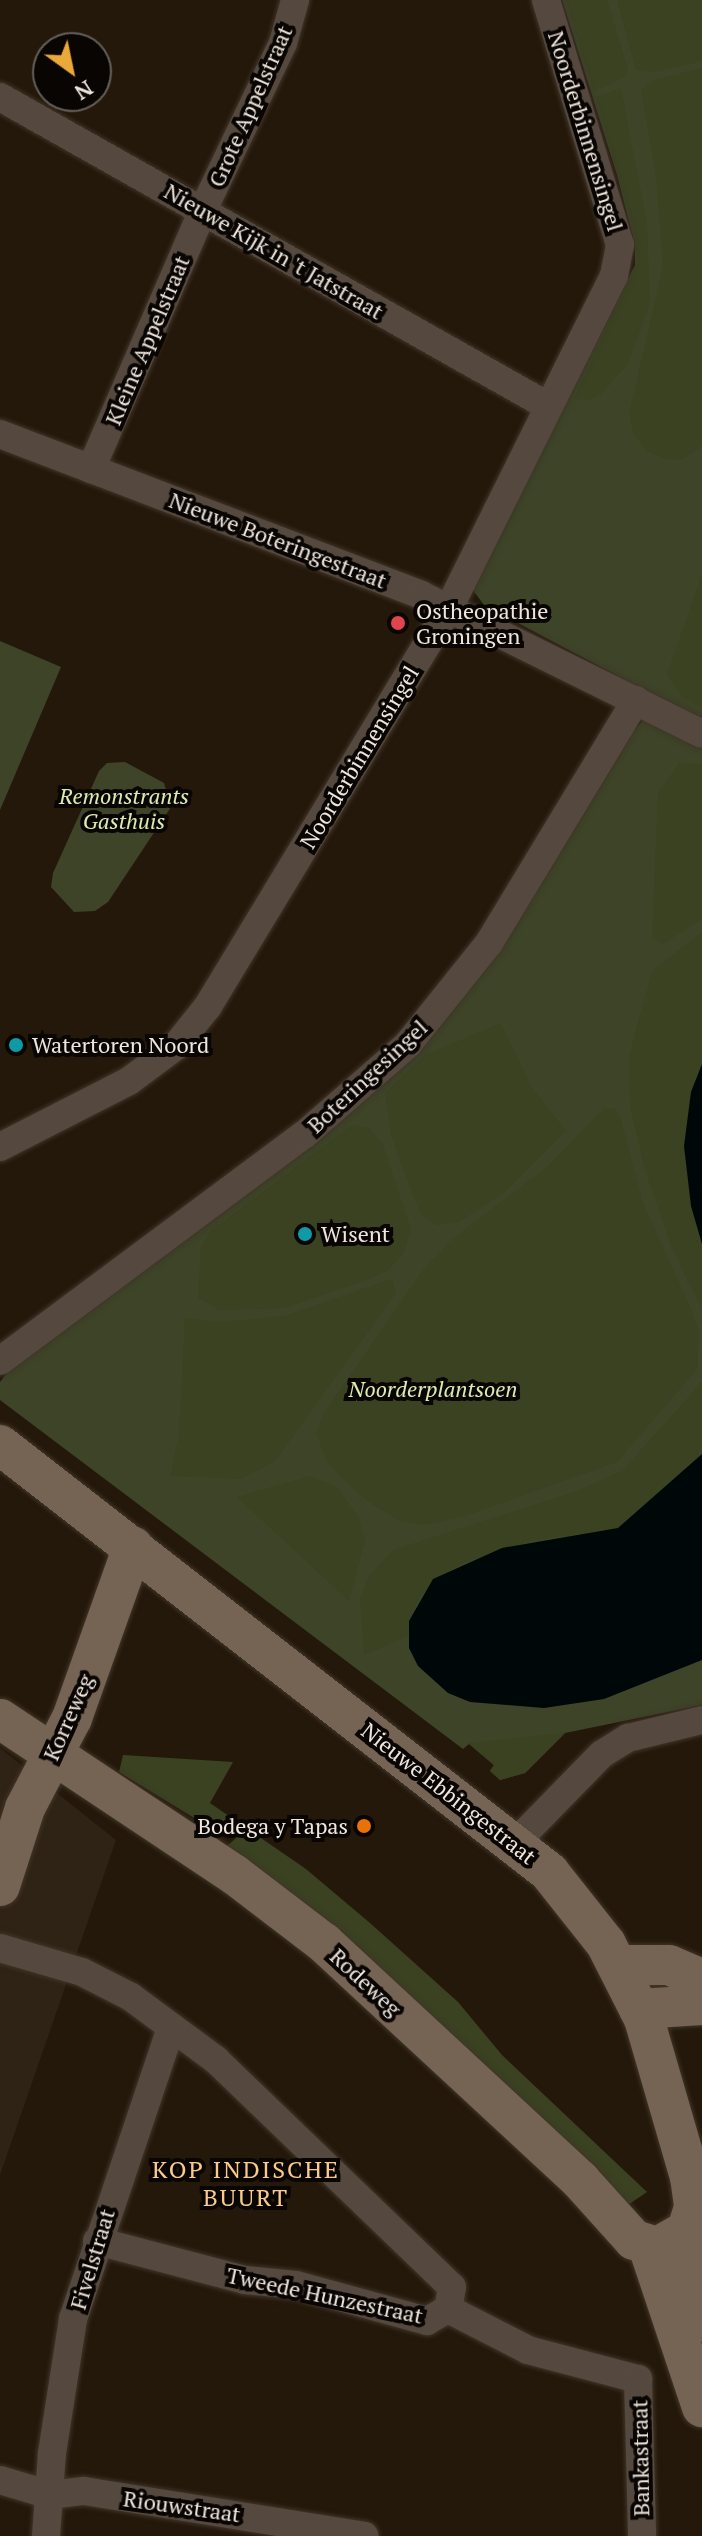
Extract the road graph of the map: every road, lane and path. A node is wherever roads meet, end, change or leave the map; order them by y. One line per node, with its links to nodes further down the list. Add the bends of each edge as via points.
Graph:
1 (295, 0): 4 (street, Grote Appelstraat, via 259,95)
2 (546, 0): 5 (street, Noorderbinnensingel, via 620,261)
3 (0, 97): 4 (street, Nieuwe Kijk in 't Jatstraat)
4 (203, 210): 5 (street, Nieuwe Kijk in 't Jatstraat); 7 (street, Kleine Appelstraat)
5 (548, 406): 8 (street, Noorderbinnensingel)
6 (0, 434): 7 (street, Nieuwe Boteringestraat)
7 (91, 469): 8 (street, Nieuwe Boteringestraat)
8 (449, 608): 9 (street, Nieuwe Boteringestraat); 11 (street, Noorderbinnensingel, via 247,944 176,1046 129,1081)
9 (636, 700): 10 (street, Nieuwe Boteringestraat); 12 (street, Boteringesingel, via 489,943 408,1044 305,1134)
10 (702, 734)
11 (0, 1147)
12 (0, 1361)
13 (0, 1445): 14 (main road, Nieuwe Ebbingestraat)
14 (133, 1547): 17 (main road, Korreweg, via 72,1718); 18 (main road, Nieuwe Ebbingestraat)
15 (0, 1719): 17 (main road, Rodeweg)
16 (702, 1720): 18 (street, via 628,1738 602,1754)
17 (53, 1754): 19 (main road, Korreweg, via 25,1808); 28 (main road, Rodeweg, via 235,1875 324,1943 580,2180 625,2233)
18 (515, 1843): 21 (main road, Nieuwe Ebbingestraat, via 579,1906)
19 (0, 1886)
20 (0, 1948): 25 (street, via 82,1972 131,1997)
21 (619, 1965): 22 (main road, via 669,1965); 24 (main road, Nieuwe Ebbingestraat)
22 (702, 1979)
23 (702, 2005): 24 (main road)
24 (639, 2009): 26 (main road, Nieuwe Ebbingestraat, via 690,2177 694,2207)
25 (170, 2031): 27 (street, Fivelstraat); 29 (street, via 216,2060 452,2287)
26 (687, 2230): 28 (main road, via 668,2244); 30 (main road, Nieuwe Ebbingestraat)
27 (97, 2241): 29 (street, Tweede Hunzestraat, via 245,2280 296,2285 427,2321); 34 (street, Fivelstraat, via 73,2319)
28 (648, 2246): 32 (main road)
29 (448, 2309): 31 (street, Tweede Hunzestraat, via 528,2350)
30 (702, 2322)
31 (638, 2379): 37 (street, Bankastraat)
32 (702, 2407)
33 (0, 2480): 34 (street, Riouwstraat)
34 (50, 2495): 35 (street, Fivelstraat); 36 (street, Riouwstraat, via 84,2491)
35 (46, 2536)
36 (364, 2536)
37 (642, 2536)

